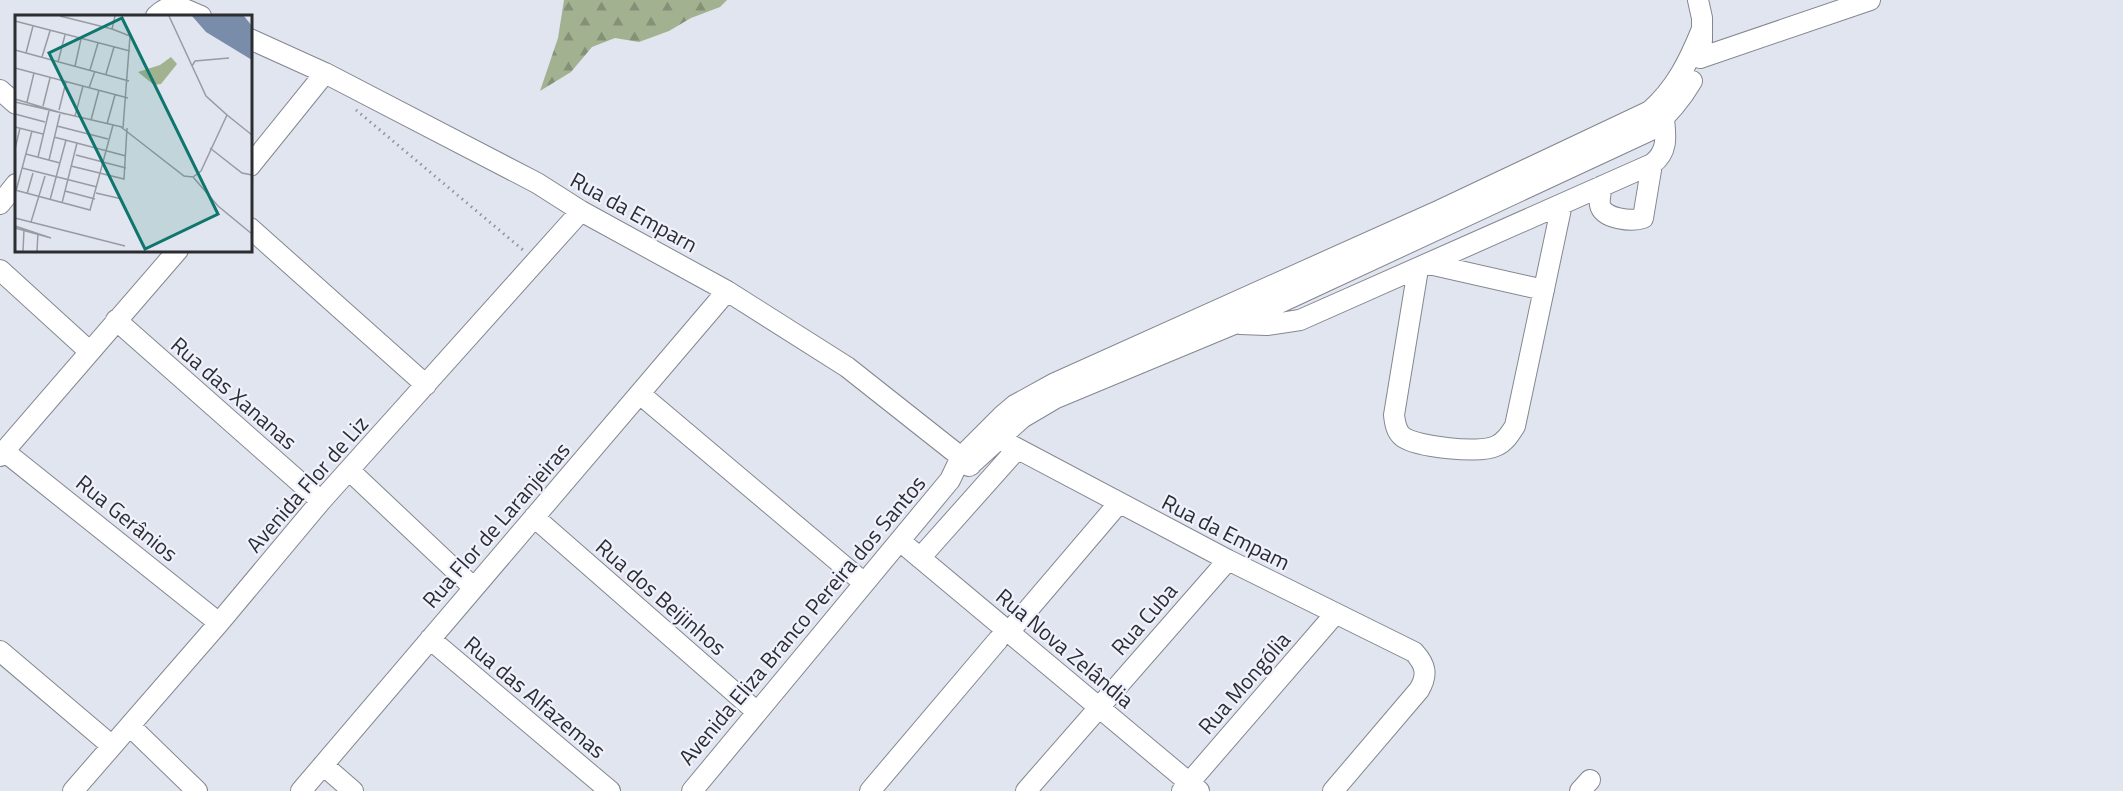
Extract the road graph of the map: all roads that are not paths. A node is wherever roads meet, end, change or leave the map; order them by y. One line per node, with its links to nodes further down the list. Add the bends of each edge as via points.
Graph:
1 (1698, 0): 5 (street)
2 (1870, 0): 7 (street)
3 (161, 12): 4 (street, via 176,7)
4 (198, 15)
5 (1702, 29): 7 (street); 16 (street, via 1686,66 1650,111)
6 (252, 40): 8 (street, Rua da Emparn)
7 (1701, 58): 11 (street, via 1693,79)
8 (325, 73): 12 (street); 19 (street, Rua da Emparn, via 537,183)
9 (0, 90): 10 (street)
10 (15, 103)
11 (1664, 119): 13 (street, via 1666,142); 16 (street, via 1651,130)
12 (252, 163)
13 (1652, 164): 15 (street); 15 (street, via 1643,218 1636,221 1604,212 1600,205)
14 (15, 185): 17 (street)
15 (1602, 186): 18 (street)
16 (1476, 203): 21 (street); 28 (street); 32 (street, via 1055,383 1015,405)
17 (0, 204)
18 (1562, 204): 21 (street); 25 (street)
19 (581, 212): 26 (street, Rua da Emparn); 30 (street, Avenida Flor de Liz)
20 (252, 230): 30 (street)
21 (1490, 236): 23 (street)
22 (176, 252): 27 (street)
23 (1424, 266): 25 (street); 25 (street, via 1394,415 1403,437 1434,447 1494,448 1506,440 1515,426); 28 (street, via 1300,320)
24 (0, 270): 29 (street)
25 (1544, 290)
26 (728, 291): 31 (street, Rua Flor de Laranjeiras); 35 (street, Rua da Emparn, via 847,367)
27 (116, 320): 29 (street); 37 (street, Rua das Xananas)
28 (1234, 324): 32 (street, via 1056,398)
29 (89, 351): 34 (street)
30 (426, 385): 36 (street, Avenida Flor de Liz)
31 (640, 394): 39 (street, Rua Flor de Laranjeiras); 43 (street)
32 (992, 436): 33 (street, Rua da Empam); 35 (street, Avenida Eliza Branco Pereira dos Santos)
33 (1017, 449): 38 (street, Rua da Empam); 41 (street)
34 (2, 454): 46 (street, Rua Gerânios)
35 (966, 461): 40 (street, Avenida Eliza Branco Pereira dos Santos)
36 (350, 471): 37 (street, Avenida Flor de Liz); 44 (street)
37 (321, 501): 46 (street, Avenida Flor de Liz)
38 (1118, 504): 42 (street, Rua da Empam); 47 (street)
39 (534, 517): 44 (street, Rua Flor de Laranjeiras); 51 (street, Rua dos Beijinhos)
40 (900, 541): 41 (street, Rua Nova Zelândia); 43 (street, Avenida Eliza Branco Pereira dos Santos)
41 (920, 558): 47 (street, Rua Nova Zelândia)
42 (1228, 560): 45 (street, Rua da Empam); 50 (street, Rua Cuba)
43 (864, 583): 51 (street, Avenida Eliza Branco Pereira dos Santos)
44 (474, 588): 48 (street, Rua Flor de Laranjeiras)
45 (1335, 614): 55 (street, Rua Mongólia); 64 (street, Rua da Empam, via 1413,652 1426,671 1419,690)
46 (219, 623): 52 (street, Avenida Flor de Liz)
47 (1004, 636): 50 (street, Rua Nova Zelândia); 62 (street)
48 (430, 639): 54 (street, Rua Flor de Laranjeiras); 60 (street, Rua das Alfazemas)
49 (0, 651): 53 (street)
50 (1099, 707): 55 (street, Rua Nova Zelândia); 63 (street, Rua Cuba)
51 (757, 712): 61 (street, Avenida Eliza Branco Pereira dos Santos)
52 (130, 726): 53 (street, Avenida Flor de Liz); 57 (street)
53 (112, 746): 56 (street, Avenida Flor de Liz)
54 (323, 765): 58 (street, Rua Flor de Laranjeiras); 59 (street)
55 (1190, 788)
56 (73, 791)
57 (198, 791)
58 (301, 791)
59 (353, 791)
60 (610, 791)
61 (692, 791)
62 (870, 791)
63 (1026, 791)
64 (1334, 791)

